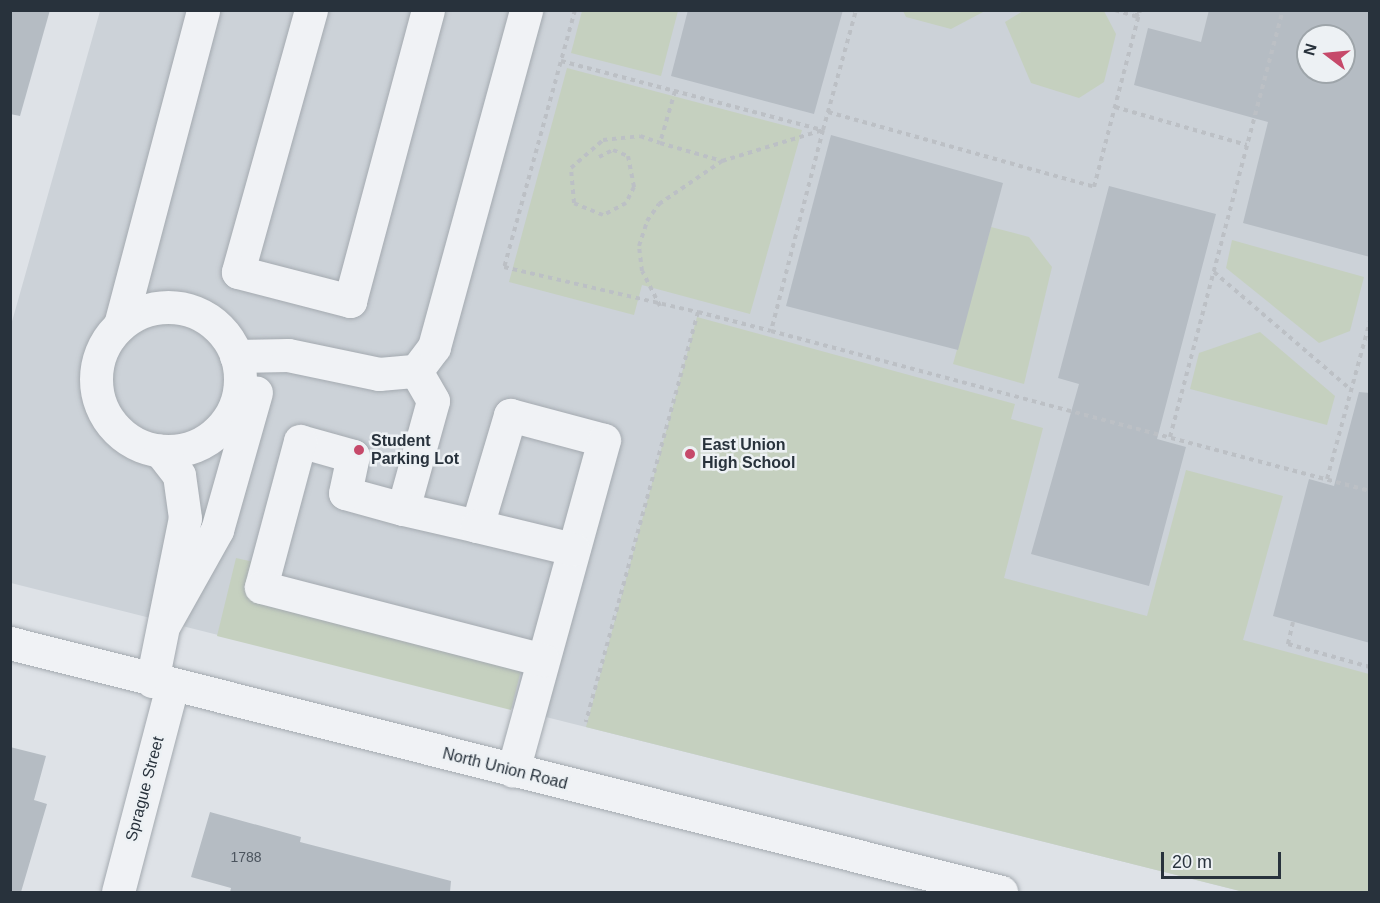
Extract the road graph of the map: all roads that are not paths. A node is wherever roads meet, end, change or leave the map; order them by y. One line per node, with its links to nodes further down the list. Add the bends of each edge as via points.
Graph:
1 (203, 10): 5 (street)
2 (311, 10): 3 (street, via 238,272 350,301)
3 (428, 10)
4 (526, 10): 7 (street)
5 (120, 326): 6 (street, via 140,312 163,307 186,309 208,319); 8 (street, via 105,344 97,366 96,390 103,412 117,431 137,445)
6 (251, 357): 7 (street, via 288,355 379,374); 8 (street, via 240,380 236,404 224,424 206,440 184,450); 12 (street, via 217,530)
7 (425, 359): 9 (street, via 433,401)
8 (160, 452): 12 (street, via 179,475 185,518)
9 (403, 509): 10 (street); 14 (street, via 345,493 353,456 300,441 261,587)
10 (477, 526): 11 (street); 11 (street, via 510,415 604,440)
11 (573, 549): 14 (street)
12 (165, 623): 15 (street, Sprague Street)
13 (10, 644): 15 (street, North Union Road)
14 (543, 660): 16 (street)
15 (162, 684): 16 (street, North Union Road); 17 (street, Sprague Street)
16 (513, 771): 18 (street, North Union Road)
17 (118, 892)
18 (1001, 892)

